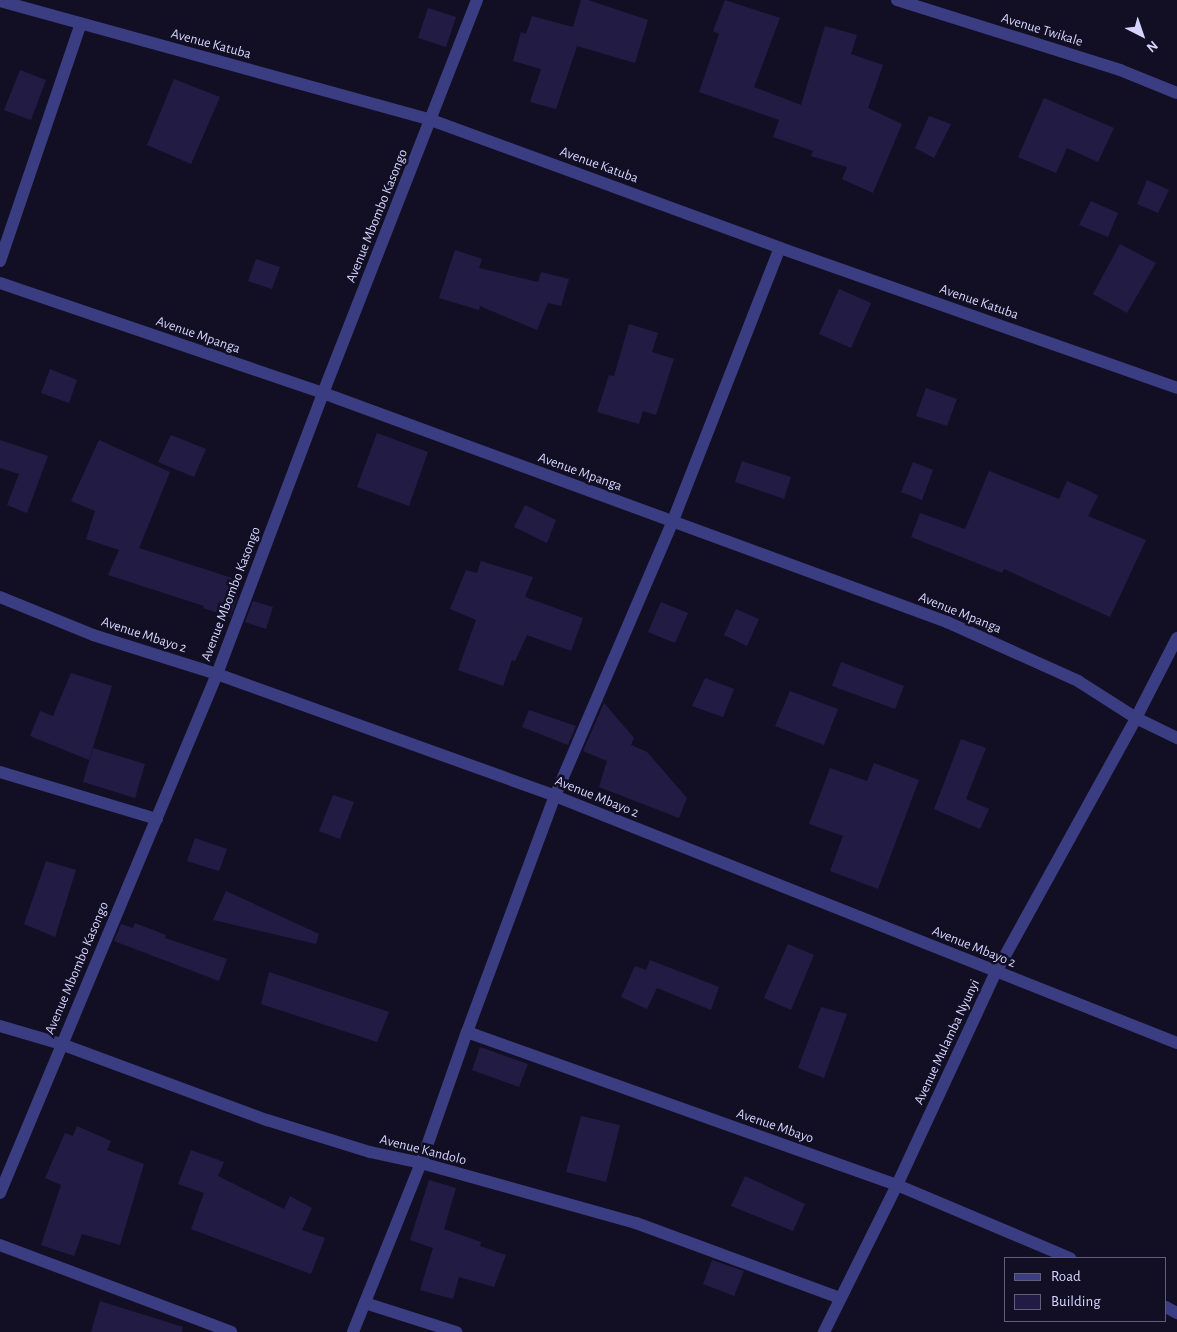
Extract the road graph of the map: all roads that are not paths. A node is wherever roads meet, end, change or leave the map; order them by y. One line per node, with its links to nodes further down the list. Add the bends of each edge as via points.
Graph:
1 (477, 0): 6 (street, Avenue Mbombo Kasongo)
2 (897, 0): 5 (street, Avenue Twikale, via 1120,70)
3 (0, 1): 4 (street, Avenue Katuba)
4 (81, 23): 6 (street, Avenue Katuba); 8 (street)
5 (1177, 93)
6 (431, 120): 7 (street, Avenue Katuba); 11 (street, Avenue Mbombo Kasongo)
7 (780, 248): 10 (street, Avenue Katuba); 12 (street)
8 (0, 261)
9 (0, 283): 11 (street, Avenue Mpanga)
10 (1177, 388)
11 (323, 394): 12 (street, Avenue Mpanga); 15 (street, Avenue Mbombo Kasongo)
12 (672, 523): 16 (street, Avenue Mpanga, via 947,622 1078,680); 19 (street)
13 (0, 597): 15 (street, Avenue Mbayo 2, via 93,635)
14 (1177, 638): 16 (street, Avenue Mulamba Nyunyi)
15 (216, 674): 19 (street, Avenue Mbayo 2); 20 (street, Avenue Mbombo Kasongo)
16 (1136, 718): 17 (street, Avenue Mpanga); 21 (street, Avenue Mulamba Nyunyi)
17 (1177, 738)
18 (0, 772): 20 (street)
19 (555, 796): 21 (street, Avenue Mbayo 2); 23 (street)
20 (157, 820): 25 (street, Avenue Mbombo Kasongo)
21 (996, 972): 24 (street, Avenue Mbayo 2); 27 (street, Avenue Mulamba Nyunyi)
22 (0, 1026): 25 (street, Avenue Kandolo)
23 (467, 1032): 26 (street); 27 (street, Avenue Mbayo)
24 (1177, 1043)
25 (61, 1044): 26 (street, Avenue Kandolo, via 267,1120 370,1152); 28 (street, Avenue Mbombo Kasongo)
26 (421, 1163): 31 (street, Avenue Kandolo, via 636,1223); 32 (street)
27 (897, 1185): 30 (street, Avenue Mbayo); 31 (street, Avenue Mulamba Nyunyi)
28 (0, 1194)
29 (0, 1245): 33 (street)
30 (1068, 1257)
31 (840, 1298): 36 (street, Avenue Mulamba Nyunyi)
32 (365, 1303): 34 (street); 35 (street)
33 (231, 1332)
34 (353, 1332)
35 (456, 1332)
36 (824, 1332)

